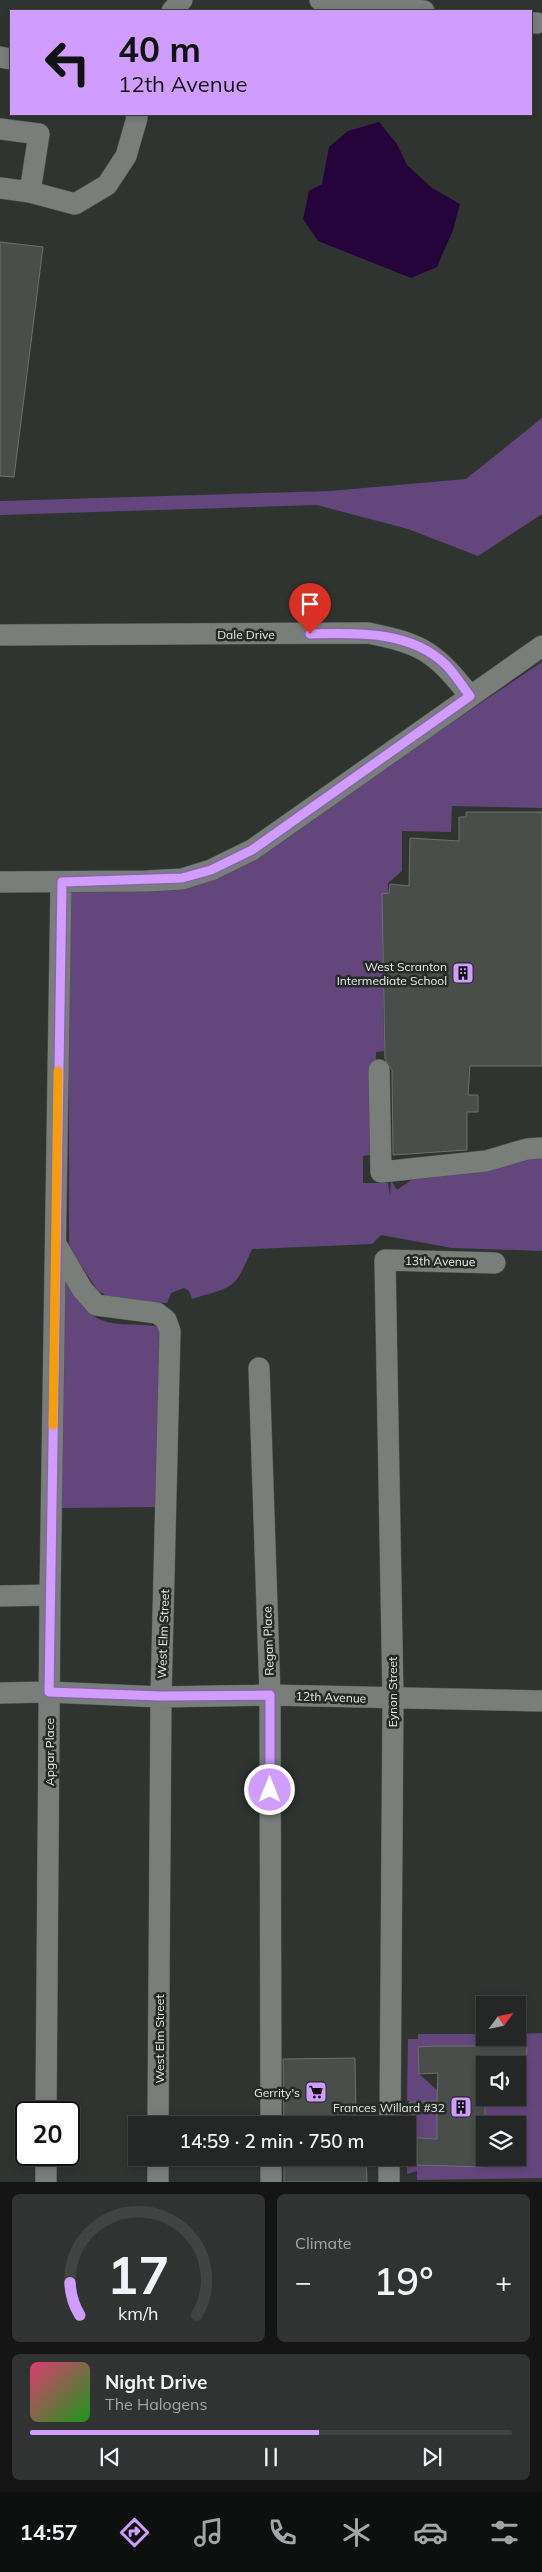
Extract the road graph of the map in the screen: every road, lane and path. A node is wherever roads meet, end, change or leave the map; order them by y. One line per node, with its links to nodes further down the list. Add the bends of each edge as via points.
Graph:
1 (182, 0): 3 (street)
2 (320, 0): 4 (street)
3 (173, 10)
4 (415, 10)
5 (136, 115): 8 (street, via 126,156 107,185 75,204)
6 (0, 129): 8 (street, via 38,134)
7 (0, 188): 8 (street)
8 (30, 192)
9 (0, 634): 11 (street, Dale Drive, via 368,633 404,640 427,652 446,665)
10 (542, 646): 11 (street)
11 (470, 696): 13 (street, via 252,850 211,870 173,879)
12 (0, 882): 13 (street)
13 (62, 882): 16 (street, Apgar Place)
14 (379, 1070): 15 (street, via 381,1172 486,1161)
15 (542, 1148)
16 (56, 1244): 20 (street, Apgar Place); 25 (street, West Elm Street, via 82,1289 96,1305 157,1313 166,1320 170,1332)
17 (385, 1260): 18 (street, 13th Avenue); 26 (street, Eynon Street)
18 (494, 1262)
19 (259, 1368): 24 (street, Regan Place)
20 (50, 1595): 21 (street); 22 (street, Apgar Place)
21 (0, 1596)
22 (49, 1692): 23 (street, 12th Avenue); 25 (street, 12th Avenue); 28 (street, Apgar Place)
23 (0, 1693)
24 (270, 1695): 25 (street, 12th Avenue); 26 (street, 12th Avenue); 30 (street, Regan Place)
25 (161, 1696): 29 (street, West Elm Street)
26 (393, 1698): 27 (street, 12th Avenue); 31 (street, Eynon Street)
27 (542, 1701)
28 (46, 2101)
29 (158, 2116)
30 (271, 2116)
31 (390, 2116)
32 (46, 2166): 36 (street)
33 (158, 2166): 37 (street)
34 (271, 2166): 38 (street)
35 (390, 2166): 39 (street)
36 (46, 2182)
37 (158, 2182)
38 (271, 2182)
39 (389, 2182)

